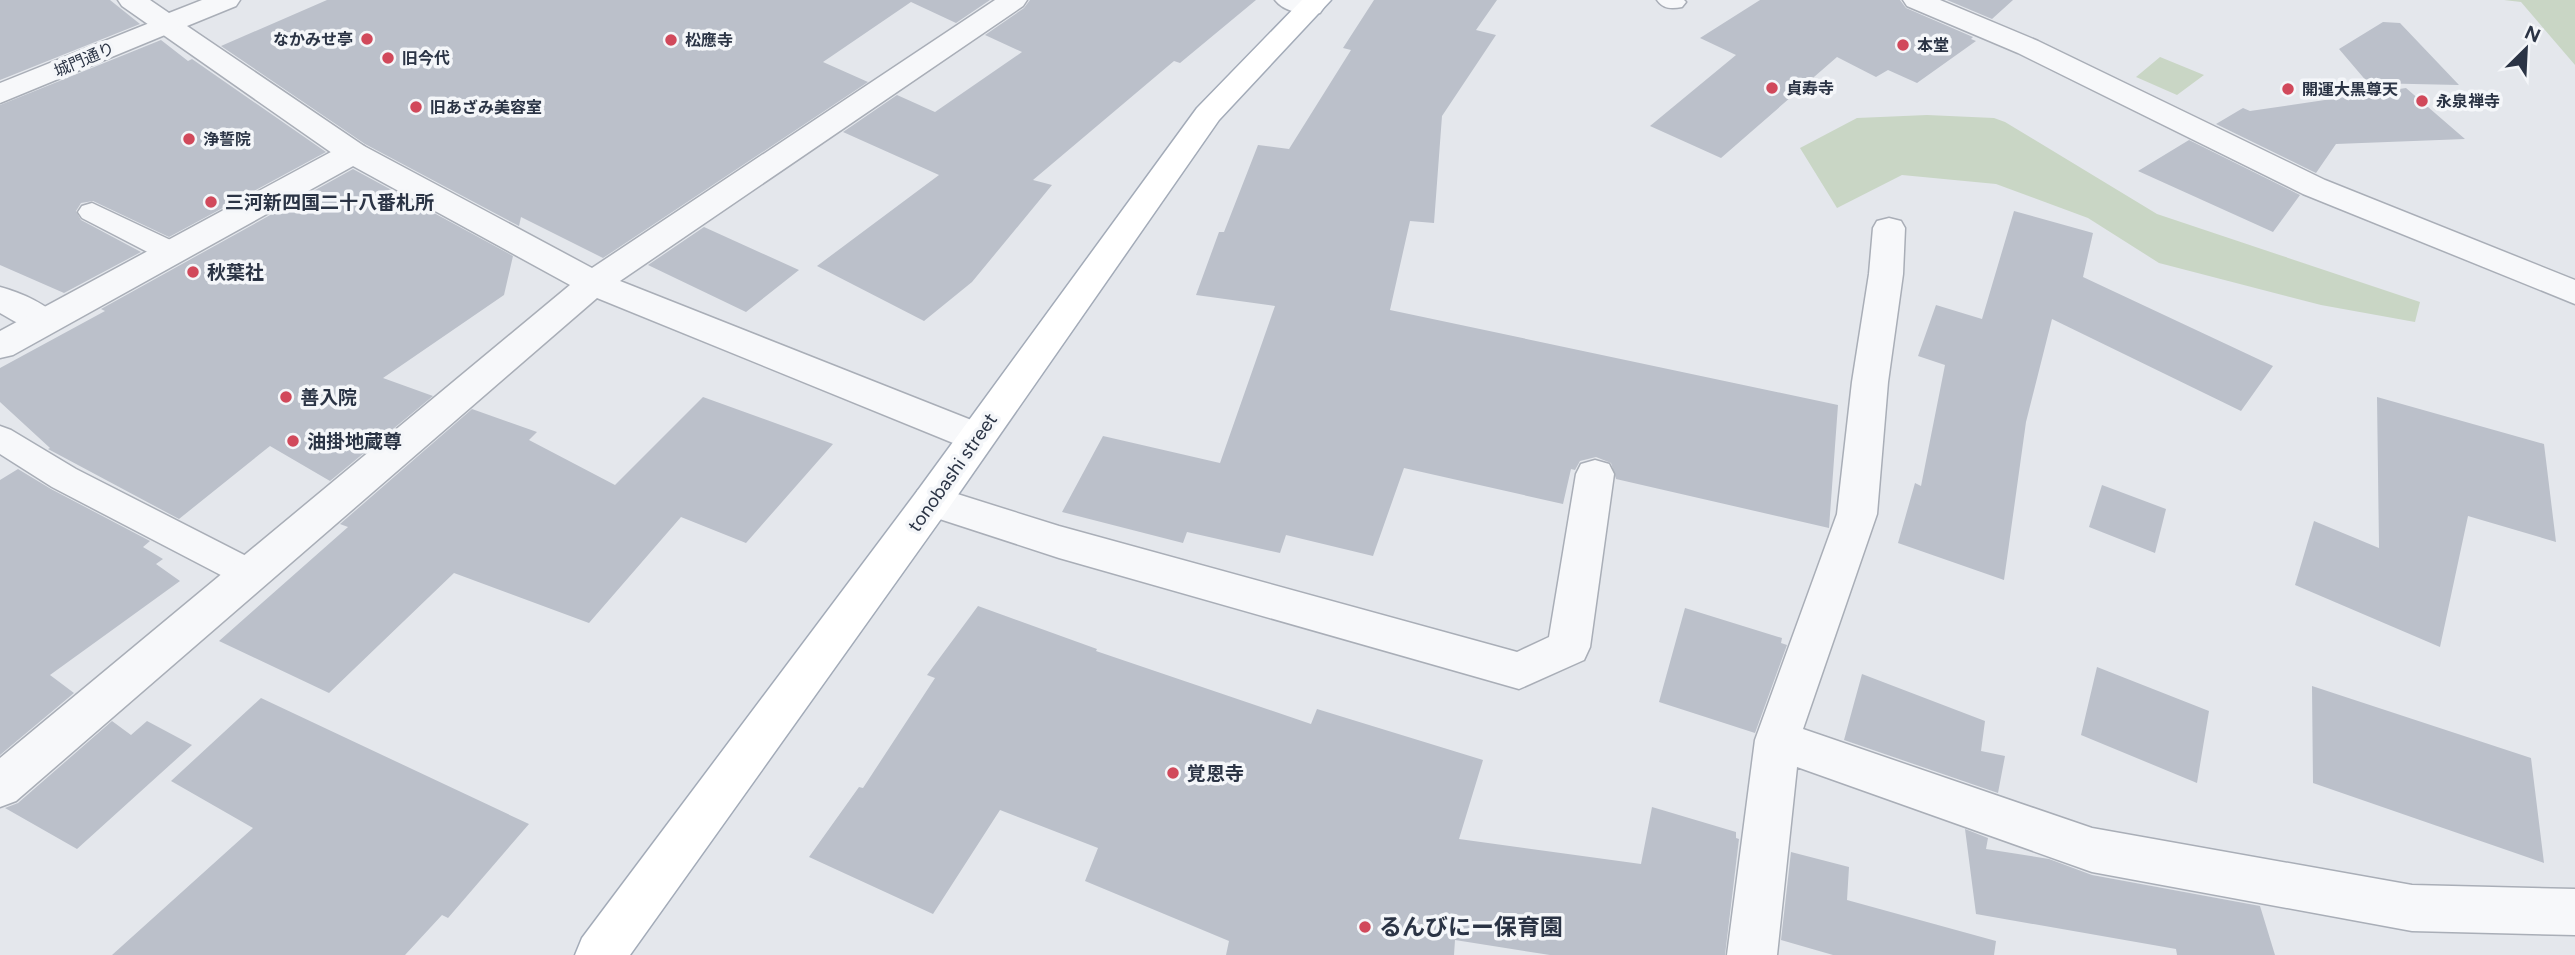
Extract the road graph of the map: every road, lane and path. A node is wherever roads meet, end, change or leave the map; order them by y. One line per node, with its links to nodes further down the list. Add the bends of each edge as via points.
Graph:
1 (132, 0): 6 (street)
2 (226, 0): 6 (street, 城門通り)
3 (1013, 0): 12 (street)
4 (1917, 0): 13 (street, via 2028,47 2314,187)
5 (1305, 2): 17 (main road, tonobashi street, via 1208,114)
6 (167, 24): 7 (street, 城門通り); 8 (street)
7 (0, 94)
8 (353, 153): 11 (street); 12 (street)
9 (92, 212): 11 (lane)
10 (1889, 228): 22 (street, via 1857,514)
11 (170, 252): 15 (street)
12 (593, 283): 17 (street); 21 (street)
13 (2575, 293)
14 (0, 298): 15 (street)
15 (44, 322): 16 (street)
16 (0, 345)
17 (976, 437): 20 (main road, tonobashi street)
18 (0, 438): 21 (lane, via 64,478)
19 (1595, 474): 20 (street, via 1569,647 1518,671 1059,542)
20 (932, 501): 25 (main road, tonobashi street)
21 (250, 574): 23 (street)
22 (1777, 740): 24 (street, via 2092,850 2412,908); 26 (street)
23 (0, 786)
24 (2575, 912)
25 (600, 955)
26 (1752, 955)

